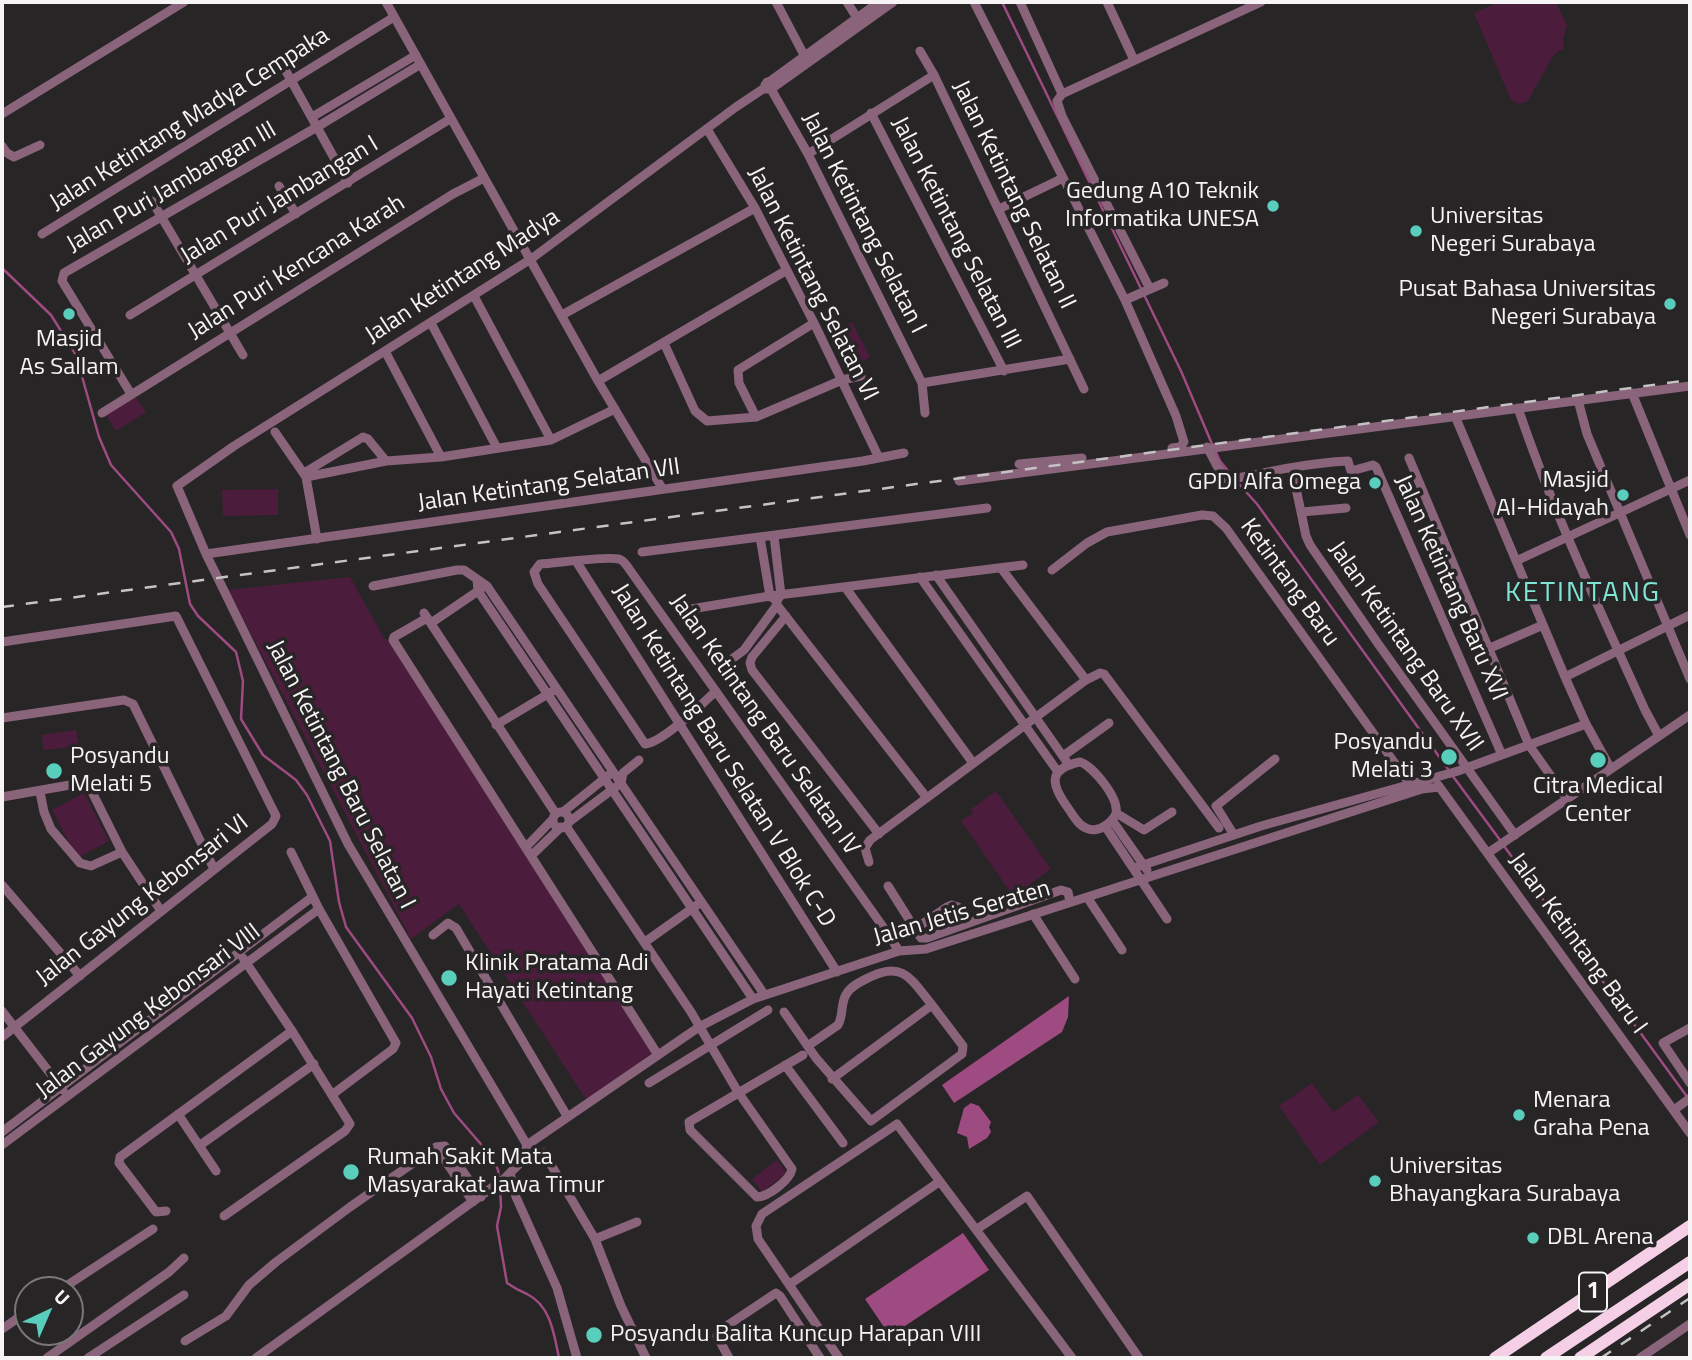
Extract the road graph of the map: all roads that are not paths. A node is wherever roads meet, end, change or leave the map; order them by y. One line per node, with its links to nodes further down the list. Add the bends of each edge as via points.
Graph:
1 (184, 2): 25 (street)
2 (386, 2): 11 (street)
3 (776, 2): 14 (street)
4 (847, 2): 12 (street)
5 (879, 2): 12 (street, Jalan Ketintang Madya)
6 (893, 2): 12 (street, Jalan Ketintang Madya)
7 (974, 2): 34 (street)
8 (1020, 2): 23 (street)
9 (1261, 2): 16 (street)
10 (1110, 3): 16 (street)
11 (394, 17): 15 (street); 20 (street, Jalan Ketintang Madya Cempaka)
12 (858, 21): 14 (street, Jalan Ketintang Madya); 22 (street, Jalan Ketintang Madya)
13 (920, 51): 19 (street)
14 (804, 55): 22 (street, Jalan Ketintang Madya)
15 (419, 60): 18 (street); 21 (street, Jalan Puri Jambangan III); 27 (street)
16 (1134, 60): 23 (street)
17 (282, 64): 20 (street)
18 (383, 75): 21 (street); 26 (street)
19 (934, 75): 24 (street, Jalan Ketintang Selatan II); 39 (street, Jalan Ketintang Selatan II)
20 (292, 82): 26 (street); 42 (street, Jalan Ketintang Madya Cempaka)
21 (388, 84): 28 (street, Jalan Puri Jambangan III)
22 (767, 87): 29 (street, Jalan Ketintang Madya); 32 (street, Jalan Ketintang Selatan I)
23 (1062, 94): 47 (street, via 1057,101 1062,117)
24 (871, 113): 32 (street, Jalan Ketintang Selatan II); 59 (street, Jalan Ketintang Selatan III)
25 (2, 114)
26 (312, 117): 28 (street)
27 (450, 120): 33 (street); 35 (street, Jalan Puri Jambangan I)
28 (317, 127): 35 (street); 41 (street, Jalan Puri Jambangan III)
29 (706, 129): 38 (street, Jalan Ketintang Selatan VI); 43 (street, Jalan Ketintang Madya)
30 (40, 145): 31 (street, via 14,157)
31 (2, 146)
32 (808, 153): 63 (street, Jalan Ketintang Selatan I)
33 (484, 177): 43 (street); 54 (street, Jalan Puri Kencana Karah)
34 (1063, 178): 39 (street); 49 (street)
35 (348, 183): 40 (street, Jalan Puri Jambangan I)
36 (279, 186): 40 (street)
37 (152, 201): 41 (street)
38 (755, 208): 44 (street, Jalan Ketintang Selatan VI); 51 (street)
39 (999, 209): 58 (street, Jalan Ketintang Selatan II)
40 (296, 215): 45 (street, Jalan Puri Jambangan I)
41 (161, 216): 45 (street); 67 (street, Jalan Puri Jambangan III, via 62,277)
42 (42, 234)
43 (531, 259): 48 (street, Jalan Ketintang Madya); 51 (street)
44 (787, 270): 53 (street, Jalan Ketintang Selatan VI); 55 (street)
45 (196, 275): 50 (street, Jalan Puri Jambangan I); 54 (street)
46 (1164, 283): 47 (street)
47 (1146, 291): 49 (street)
48 (474, 296): 52 (street, Jalan Ketintang Madya); 76 (street)
49 (1128, 298): 84 (street, via 1183,444)
50 (130, 315)
51 (562, 315): 62 (street)
52 (431, 323): 56 (street, Jalan Ketintang Madya); 78 (street)
53 (814, 323): 61 (street, Jalan Ketintang Selatan VI); 74 (street, via 738,370 739,383)
54 (229, 333): 57 (street); 67 (street, Jalan Puri Kencana Karah)
55 (664, 343): 62 (street); 74 (street, via 701,417 707,421)
56 (385, 351): 80 (street); 89 (street, Jalan Ketintang Madya)
57 (243, 355)
58 (1070, 359): 59 (street); 65 (street, Jalan Ketintang Selatan II)
59 (1004, 371): 63 (street)
60 (861, 376): 61 (street)
61 (842, 380): 74 (street); 81 (street, Jalan Ketintang Selatan VI)
62 (598, 381): 70 (street)
63 (922, 383): 72 (street)
64 (1690, 386): 66 (street)
65 (1084, 390)
66 (1632, 393): 68 (street); 91 (street)
67 (131, 394): 71 (street, Jalan Puri Kencana Karah)
68 (1578, 400): 69 (street); 95 (street, via 1587,434)
69 (1518, 408): 73 (street); 99 (street)
70 (615, 409): 76 (street); 90 (street)
71 (102, 413)
72 (925, 413)
73 (1455, 416): 77 (street); 104 (street)
74 (756, 417)
75 (275, 432): 86 (street)
76 (551, 440): 78 (street)
77 (1210, 447): 85 (street, Jalan Ketintang Baru XVI, via 1217,466 1232,479); 88 (street)
78 (497, 448): 80 (street)
79 (904, 453): 81 (street, Jalan Ketintang Selatan VII)
80 (441, 457): 83 (street)
81 (879, 458): 90 (street, Jalan Ketintang Selatan VII)
82 (1409, 458): 123 (street)
83 (386, 461): 86 (street); 86 (street, via 363,437)
84 (1019, 464)
85 (1292, 469): 94 (street, Jalan Ketintang Baru XVII); 142 (street, Jalan Ketintang Baru XVI, via 1349,461 1351,471 1376,467)
86 (305, 475): 100 (street)
87 (1690, 480): 91 (street)
88 (959, 481)
89 (177, 486): 102 (street, Jalan Ketintang Baru Selatan I)
90 (662, 488): 100 (street, Jalan Ketintang Selatan VII)
91 (1671, 489): 95 (street); 96 (street)
92 (987, 508): 97 (street)
93 (1346, 508): 94 (street)
94 (1302, 512): 148 (street, Jalan Ketintang Baru XVII, via 1310,545)
95 (1620, 512): 99 (street); 121 (street)
96 (1690, 535)
97 (774, 536): 98 (street); 115 (street)
98 (760, 537): 101 (street); 115 (street)
99 (1567, 537): 104 (street); 124 (street)
100 (317, 539): 102 (street, Jalan Ketintang Selatan VII)
101 (642, 552)
102 (206, 554): 233 (street, Jalan Ketintang Baru Selatan I, via 348,844)
103 (576, 561): 130 (street, Jalan Ketintang Baru Selatan IV, via 624,562); 135 (street, Jalan Ketintang Baru Selatan V Blok C-D); 135 (street, via 540,564 534,572 538,584 645,744)
104 (1516, 561): 120 (street)
105 (1023, 565): 106 (street)
106 (1001, 568): 108 (street); 128 (street)
107 (1052, 570): 153 (street, Ketintang Baru, via 1107,532 1213,516)
108 (936, 575): 109 (street); 133 (street)
109 (920, 577): 113 (street); 139 (street)
110 (477, 580): 111 (street, via 457,570); 112 (street); 114 (street)
111 (373, 586)
112 (487, 586): 114 (street); 129 (street)
113 (845, 587): 115 (street); 146 (street)
114 (478, 591): 119 (street); 131 (street)
115 (776, 599): 116 (street); 118 (street); 125 (street, via 744,650)
116 (691, 609)
117 (1690, 615): 121 (street)
118 (786, 616): 158 (street); 165 (street, via 752,657 752,670)
119 (427, 618): 138 (street); 168 (street, via 393,640)
120 (1543, 625): 123 (street); 126 (street)
121 (1668, 626): 124 (street); 127 (street)
122 (2, 642): 175 (street, Jalan Gayung Kebonsari VI, via 172,615 179,618 276,816)
123 (1490, 648): 141 (street)
124 (1618, 651): 126 (street); 140 (street)
125 (729, 662)
126 (1565, 677): 137 (street)
127 (1690, 679)
128 (1086, 680): 133 (street); 164 (street, via 1104,674)
129 (557, 688): 131 (street); 151 (street)
130 (716, 691): 135 (street); 193 (street, Jalan Ketintang Baru Selatan IV)
131 (547, 695): 138 (street); 151 (street)
132 (1690, 715): 140 (street)
133 (1036, 717): 139 (street); 145 (street)
134 (2, 718): 175 (street, via 124,700 133,704)
135 (679, 723): 196 (street, Jalan Ketintang Baru Selatan V Blok C-D)
136 (1109, 723): 145 (street)
137 (1586, 724): 141 (street); 147 (street)
138 (496, 725): 161 (street)
139 (1025, 725): 146 (street); 149 (street)
140 (1659, 736): 147 (street)
141 (1529, 745): 142 (street); 159 (street)
142 (1502, 755): 148 (street)
143 (1275, 759): 166 (street, via 1216,806)
144 (639, 760): 150 (street)
145 (1066, 760): 149 (street); 162 (street, via 1094,770 1114,800)
146 (974, 763): 158 (street)
147 (1611, 769): 159 (street)
148 (1462, 770): 152 (street); 167 (street, Jalan Ketintang Baru XVII)
149 (1058, 772): 162 (street, via 1056,791 1081,825 1089,830)
150 (624, 773): 151 (street); 154 (street)
151 (609, 775): 154 (street); 161 (street)
152 (1436, 777): 153 (street); 155 (street, Jalan Ketintang Baru I)
153 (1409, 783): 166 (street)
154 (617, 786): 163 (street); 182 (street); 184 (street)
155 (1439, 787): 171 (street, Jalan Ketintang Baru I); 176 (street, Jalan Jetis Seraten)
156 (40, 792): 157 (street); 169 (street, via 87,782); 169 (street, via 51,828 80,863 91,866)
157 (2, 797)
158 (927, 798): 165 (street)
159 (1567, 799): 167 (street)
160 (1172, 812): 162 (street, via 1144,830)
161 (557, 815): 163 (street, via 555,825); 163 (street, via 567,814); 168 (street)
162 (1111, 820): 174 (street)
163 (565, 825): 172 (street); 191 (street)
164 (1219, 828)
165 (878, 834): 173 (street, via 866,844)
166 (1234, 835): 174 (street)
167 (1512, 837): 171 (street)
168 (526, 847): 172 (street)
169 (122, 852): 186 (street)
170 (291, 852): 179 (street)
171 (1488, 853): 224 (street, Jalan Ketintang Baru I)
172 (531, 856): 212 (street)
173 (869, 862)
174 (1139, 866): 176 (street)
175 (214, 869): 186 (street, Jalan Gayung Kebonsari VI)
176 (1146, 877): 180 (street, Jalan Jetis Seraten); 188 (street)
177 (2, 885): 197 (street)
178 (888, 886): 189 (street)
179 (312, 897): 185 (street); 194 (street, Jalan Gayung Kebonsari VIII)
180 (1087, 897): 181 (street, Jalan Jetis Seraten); 192 (street)
181 (1070, 902): 187 (street, Jalan Jetis Seraten); 189 (street, via 1068,892 1061,890 924,939)
182 (701, 903): 184 (street); 199 (street)
183 (958, 907): 189 (street, via 947,907)
184 (692, 908): 191 (street); 200 (street)
185 (318, 909): 195 (street, Jalan Gayung Kebonsari VIII); 221 (street, via 396,1042)
186 (161, 911): 197 (street, Jalan Gayung Kebonsari VI)
187 (1033, 914): 193 (street, Jalan Jetis Seraten, via 926,949); 198 (street)
188 (1167, 919)
189 (915, 929)
190 (433, 935): 227 (street, via 448,923 456,928)
191 (645, 942): 206 (street)
192 (1122, 950)
193 (899, 951): 196 (street, Jalan Jetis Seraten)
194 (239, 952): 195 (street); 219 (street, Jalan Gayung Kebonsari VIII)
195 (247, 963): 208 (street); 222 (street, Jalan Gayung Kebonsari VIII)
196 (837, 972): 199 (street, Jalan Jetis Seraten)
197 (80, 976): 205 (street, Jalan Gayung Kebonsari VI)
198 (1075, 979)
199 (764, 994): 200 (street, Jalan Jetis Seraten)
200 (753, 999): 206 (street, Jalan Jetis Seraten)
201 (933, 1005): 210 (street, via 904,974 885,970 846,994 838,1025); 216 (street); 225 (street, via 964,1050)
202 (768, 1010): 211 (street)
203 (2, 1012): 205 (street)
204 (785, 1012): 216 (street)
205 (14, 1027): 209 (street, Jalan Gayung Kebonsari VI); 219 (street)
206 (699, 1027): 211 (street); 212 (street, Jalan Jetis Seraten)
207 (1690, 1028): 218 (street, via 1663,1043)
208 (292, 1031): 214 (street); 226 (street)
209 (2, 1037)
210 (812, 1042)
211 (710, 1046): 217 (street); 220 (street)
212 (658, 1055): 227 (street, Jalan Jetis Seraten)
213 (803, 1055): 215 (street)
214 (314, 1064): 221 (street); 234 (street)
215 (785, 1065): 220 (street); 231 (street)
216 (832, 1079): 225 (street, via 868,1119 873,1121)
217 (649, 1083)
218 (1690, 1083)
219 (61, 1087): 222 (street); 229 (street, Jalan Gayung Kebonsari VIII)
220 (738, 1092): 220 (street, via 690,1120 688,1126 760,1198 793,1170)
221 (333, 1094): 241 (street, via 349,1128)
222 (68, 1096): 232 (street, Jalan Gayung Kebonsari VIII)
223 (1686, 1101): 224 (street)
224 (1674, 1110): 230 (street, Jalan Ketintang Baru I)
225 (887, 1111): 228 (street)
226 (178, 1114): 234 (street); 240 (street, via 119,1160 156,1212)
227 (567, 1116): 233 (street, Jalan Jetis Seraten)
228 (897, 1124): 238 (street); 250 (street, via 762,1214 758,1239)
229 (2, 1132)
230 (1690, 1133)
231 (843, 1143)
232 (2, 1145)
233 (527, 1145): 235 (street)
234 (199, 1146): 236 (street)
235 (520, 1163): 237 (street); 246 (street, via 544,1153)
236 (216, 1171)
237 (507, 1176): 239 (street); 259 (street, via 559,1292)
238 (939, 1182): 245 (street); 250 (street)
239 (477, 1199): 254 (street, via 442,1144 276,1262 249,1285 226,1316); 258 (street)
240 (166, 1212)
241 (224, 1216)
242 (636, 1222): 246 (street)
243 (1690, 1226): 265 (highway, 1)
244 (153, 1228): 249 (street)
245 (977, 1230): 255 (street, via 1027,1196); 264 (street)
246 (595, 1239): 260 (street)
247 (184, 1258): 256 (street)
248 (1690, 1262): 266 (highway, 1)
249 (81, 1276)
250 (790, 1284): 263 (street)
251 (1690, 1284): 267 (highway, 1)
252 (184, 1295): 257 (street)
253 (1690, 1324): 268 (street)
254 (185, 1341)
255 (1133, 1356)
256 (47, 1358)
257 (88, 1358)
258 (256, 1358)
259 (577, 1358)
260 (646, 1358)
261 (729, 1358): 262 (street, via 719,1331 776,1293)
262 (820, 1358)
263 (839, 1358)
264 (1072, 1358)
265 (1495, 1358)
266 (1546, 1358)
267 (1580, 1358)
268 (1640, 1358)

